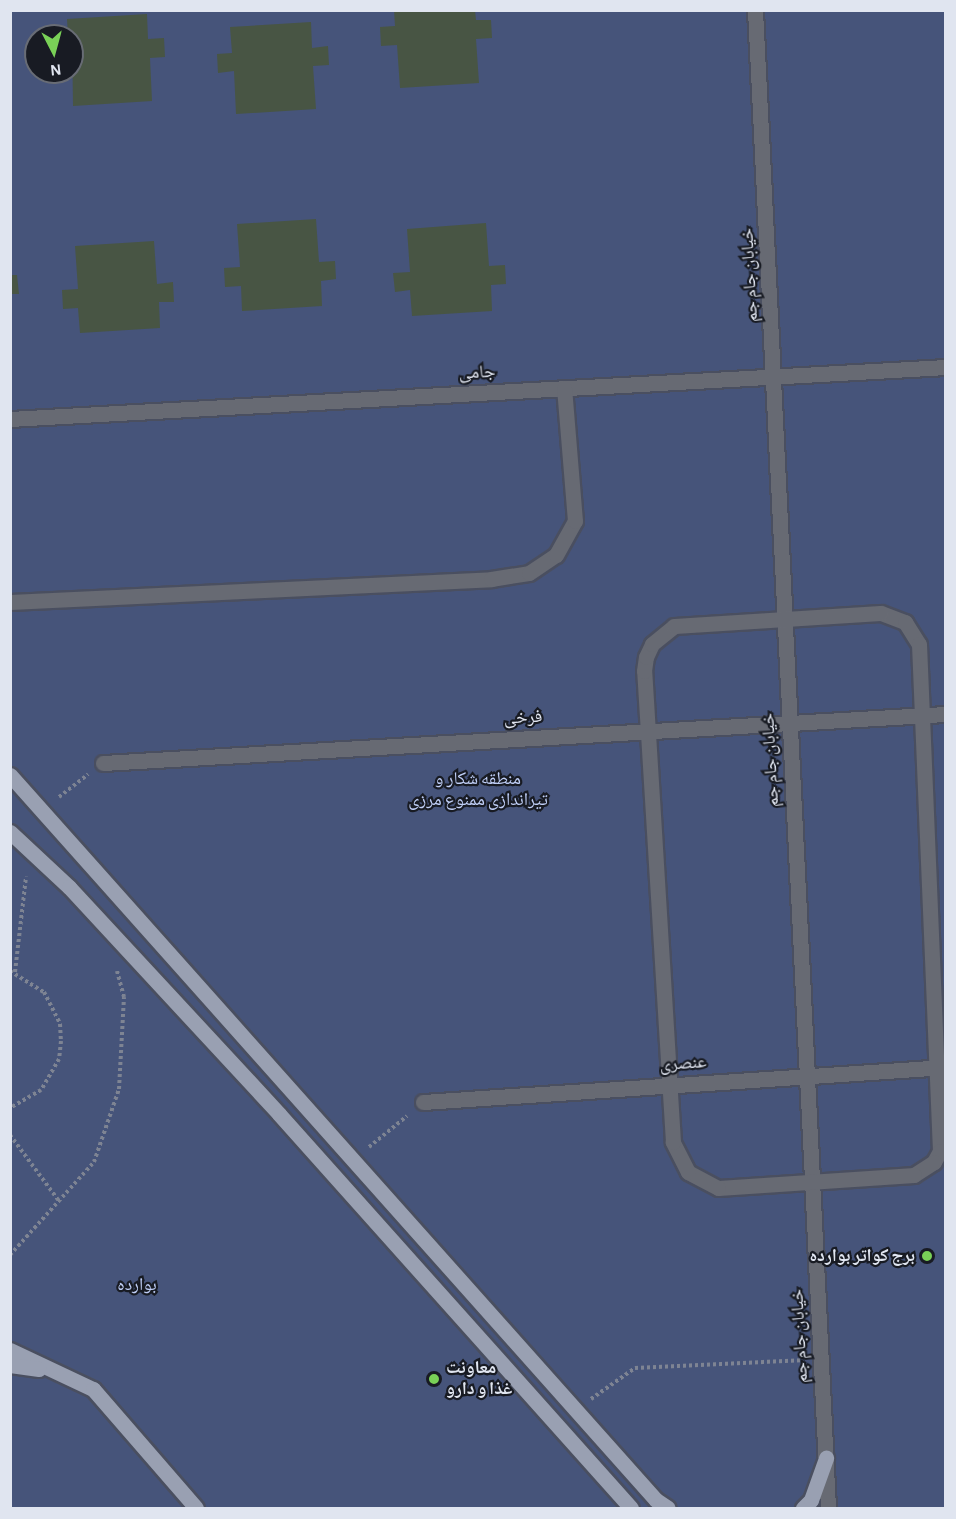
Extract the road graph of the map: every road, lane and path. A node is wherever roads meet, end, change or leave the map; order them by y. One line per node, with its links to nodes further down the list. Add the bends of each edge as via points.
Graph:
1 (755, 10): 3 (street, خیابان جام جم)
2 (945, 367): 3 (street, جامی)
3 (775, 376): 4 (street, جامی); 7 (street, خیابان جام جم)
4 (564, 388): 5 (street, جامی); 6 (street, via 575,521 556,555 529,573 491,579)
5 (10, 419)
6 (10, 602)
7 (784, 619): 9 (street, via 881,613 905,622 919,644); 10 (street, خیابان جام جم); 11 (street, via 674,626 662,634 652,644 644,671)
8 (945, 714): 9 (street, فرخی)
9 (922, 715): 10 (street, فرخی); 19 (street)
10 (789, 721): 11 (street, فرخی); 20 (street, خیابان جام جم)
11 (648, 730): 12 (street, فرخی); 21 (street)
12 (103, 763): 14 (path)
13 (10, 775): 14 (main road)
14 (41, 811): 25 (main road)
15 (10, 832): 16 (main road)
16 (28, 848): 18 (path); 36 (main road, via 69,887 279,1114)
17 (115, 966): 27 (path, via 124,997 119,1089 94,1162)
18 (13, 971): 23 (path, via 44,992 54,1007 61,1041 59,1059 41,1090)
19 (941, 1067): 20 (street, عنصری); 26 (street, via 942,1140 934,1162 914,1175)
20 (806, 1075): 21 (street, عنصری); 26 (street, خیابان جام جم)
21 (669, 1084): 22 (street, عنصری); 26 (street, via 673,1142 684,1165 702,1182 718,1188)
22 (423, 1102): 25 (path)
23 (10, 1108)
24 (10, 1136): 27 (path)
25 (353, 1161): 33 (main road)
26 (812, 1181): 30 (street, خیابان جام جم)
27 (59, 1201): 28 (path)
28 (10, 1255)
29 (10, 1350): 32 (main road)
30 (821, 1359): 33 (path, via 635,1368); 34 (street, خیابان جام جم)
31 (10, 1365): 32 (main road)
32 (51, 1370): 35 (main road, via 93,1389)
33 (575, 1410): 37 (main road)
34 (826, 1458): 38 (main road, via 811,1500); 39 (street, خیابان جام جم)
35 (196, 1509)
36 (631, 1509)
37 (668, 1509)
38 (803, 1509)
39 (828, 1509)

